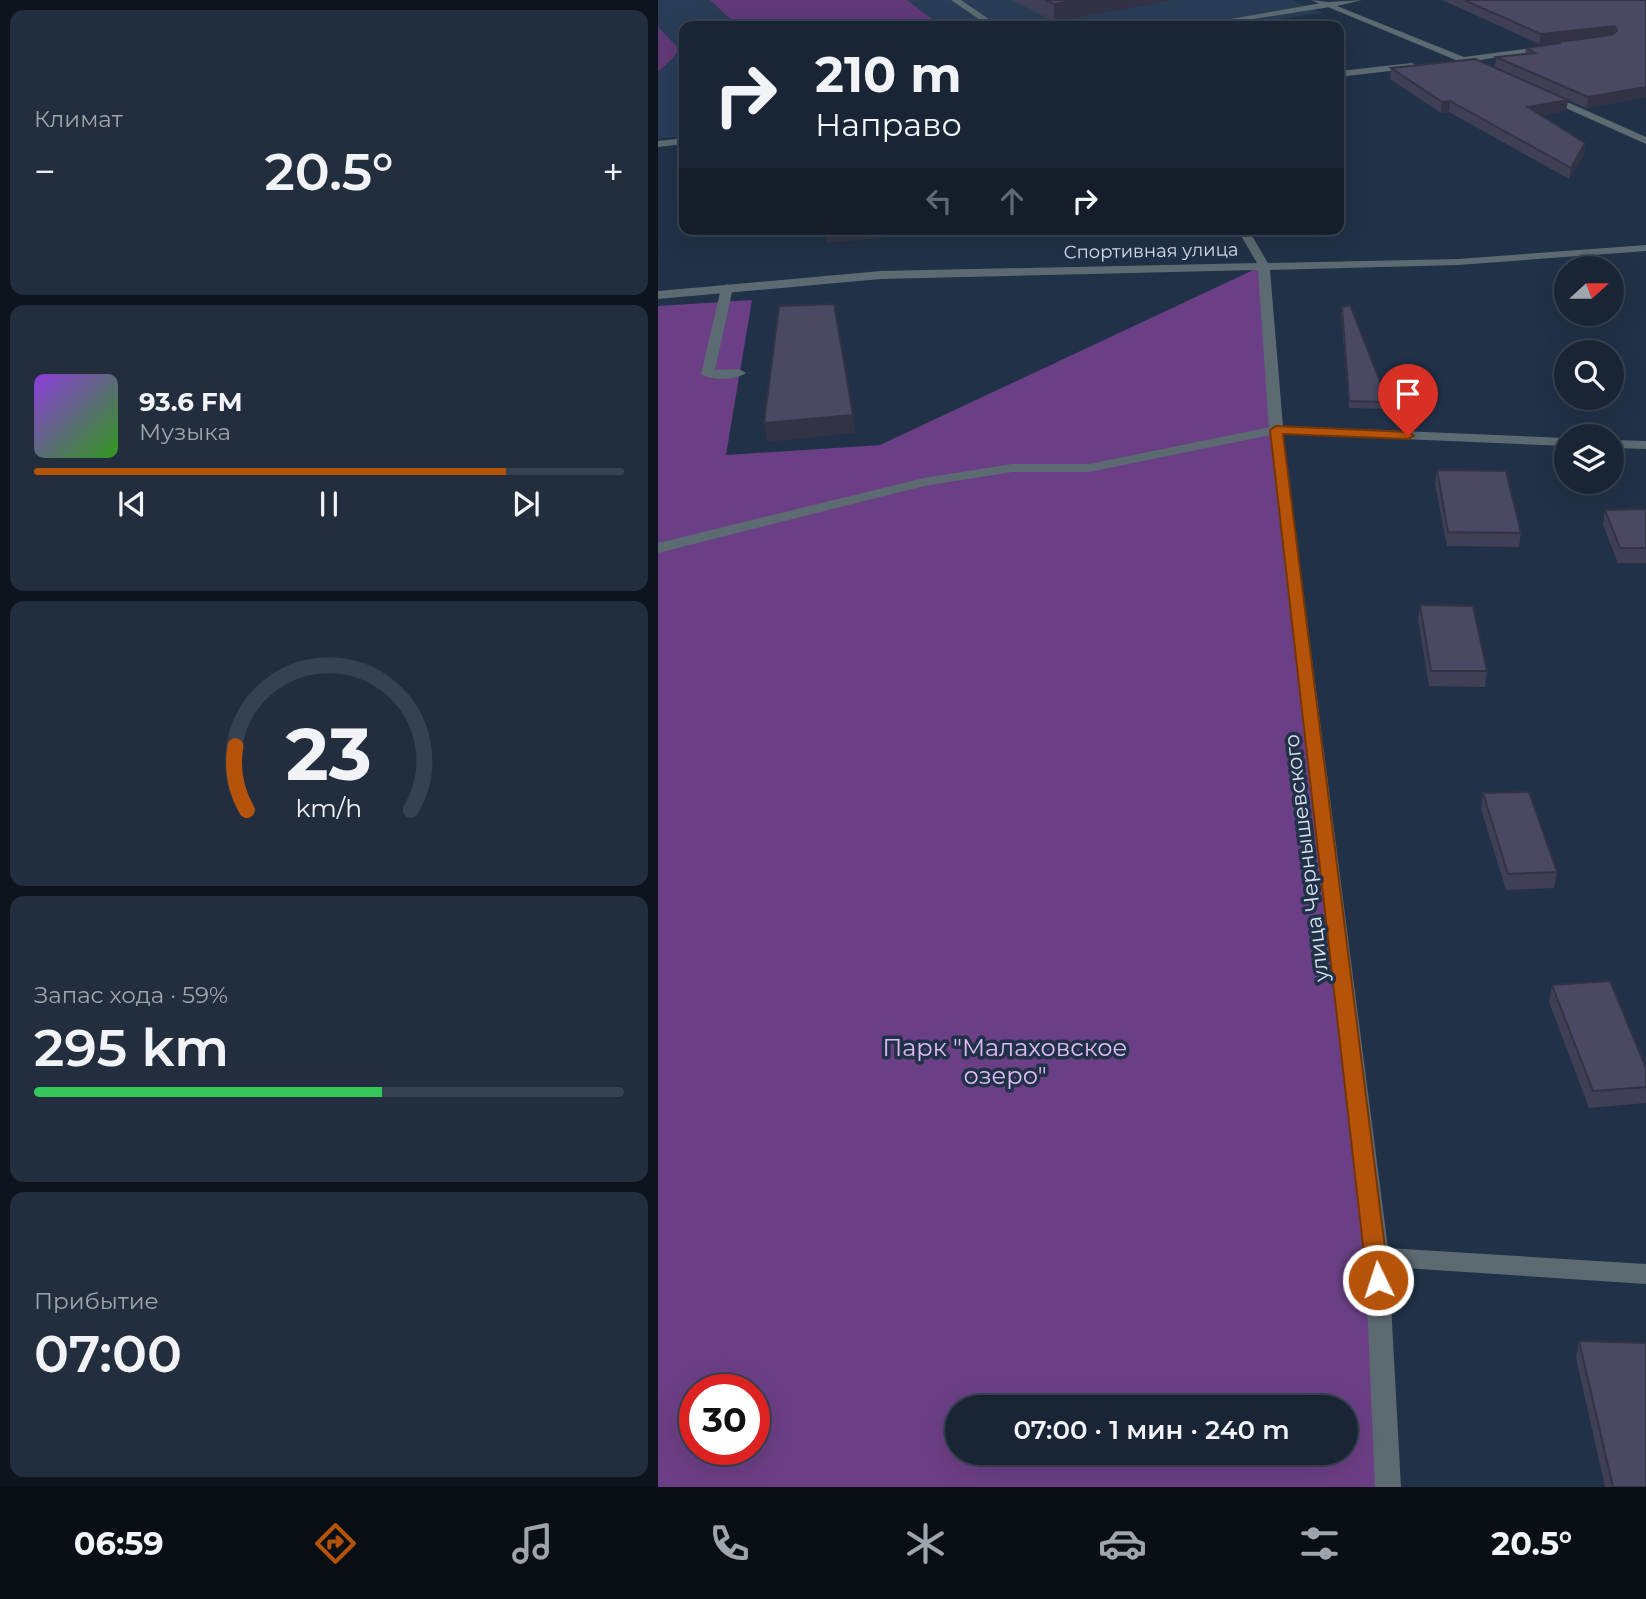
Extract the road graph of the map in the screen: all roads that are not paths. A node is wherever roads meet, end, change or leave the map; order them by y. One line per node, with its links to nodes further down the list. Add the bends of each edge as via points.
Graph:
1 (955, 0): 5 (street)
2 (1315, 0): 4 (street)
3 (1358, 0): 4 (street)
4 (1327, 5): 6 (street); 8 (street)
5 (987, 21)
6 (1226, 21)
7 (1557, 47): 8 (street)
8 (1465, 60): 9 (street); 12 (street)
9 (1436, 63)
10 (1424, 65): 11 (street)
11 (1344, 73)
12 (1501, 76)
13 (1537, 92): 14 (street)
14 (1646, 141)
15 (679, 142): 16 (street)
16 (658, 144)
17 (1245, 235): 19 (street, улица Чернышевского)
18 (1646, 248): 19 (street, Спортивная улица, via 1458,262)
19 (1264, 265): 20 (street, Спортивная улица, via 881,275); 23 (street, улица Чернышевского)
20 (727, 288): 21 (street, Спортивная улица); 22 (street, via 708,374)
21 (658, 295)
22 (739, 373)
23 (1276, 430): 24 (street); 27 (street, via 1089,468 1012,468 924,482); 28 (street, улица Чернышевского)
24 (1554, 442)
25 (1624, 444): 26 (street)
26 (1646, 445)
27 (658, 548)
28 (1377, 1257): 29 (street); 30 (street, улица Чернышевского)
29 (1646, 1274)
30 (1388, 1487)

